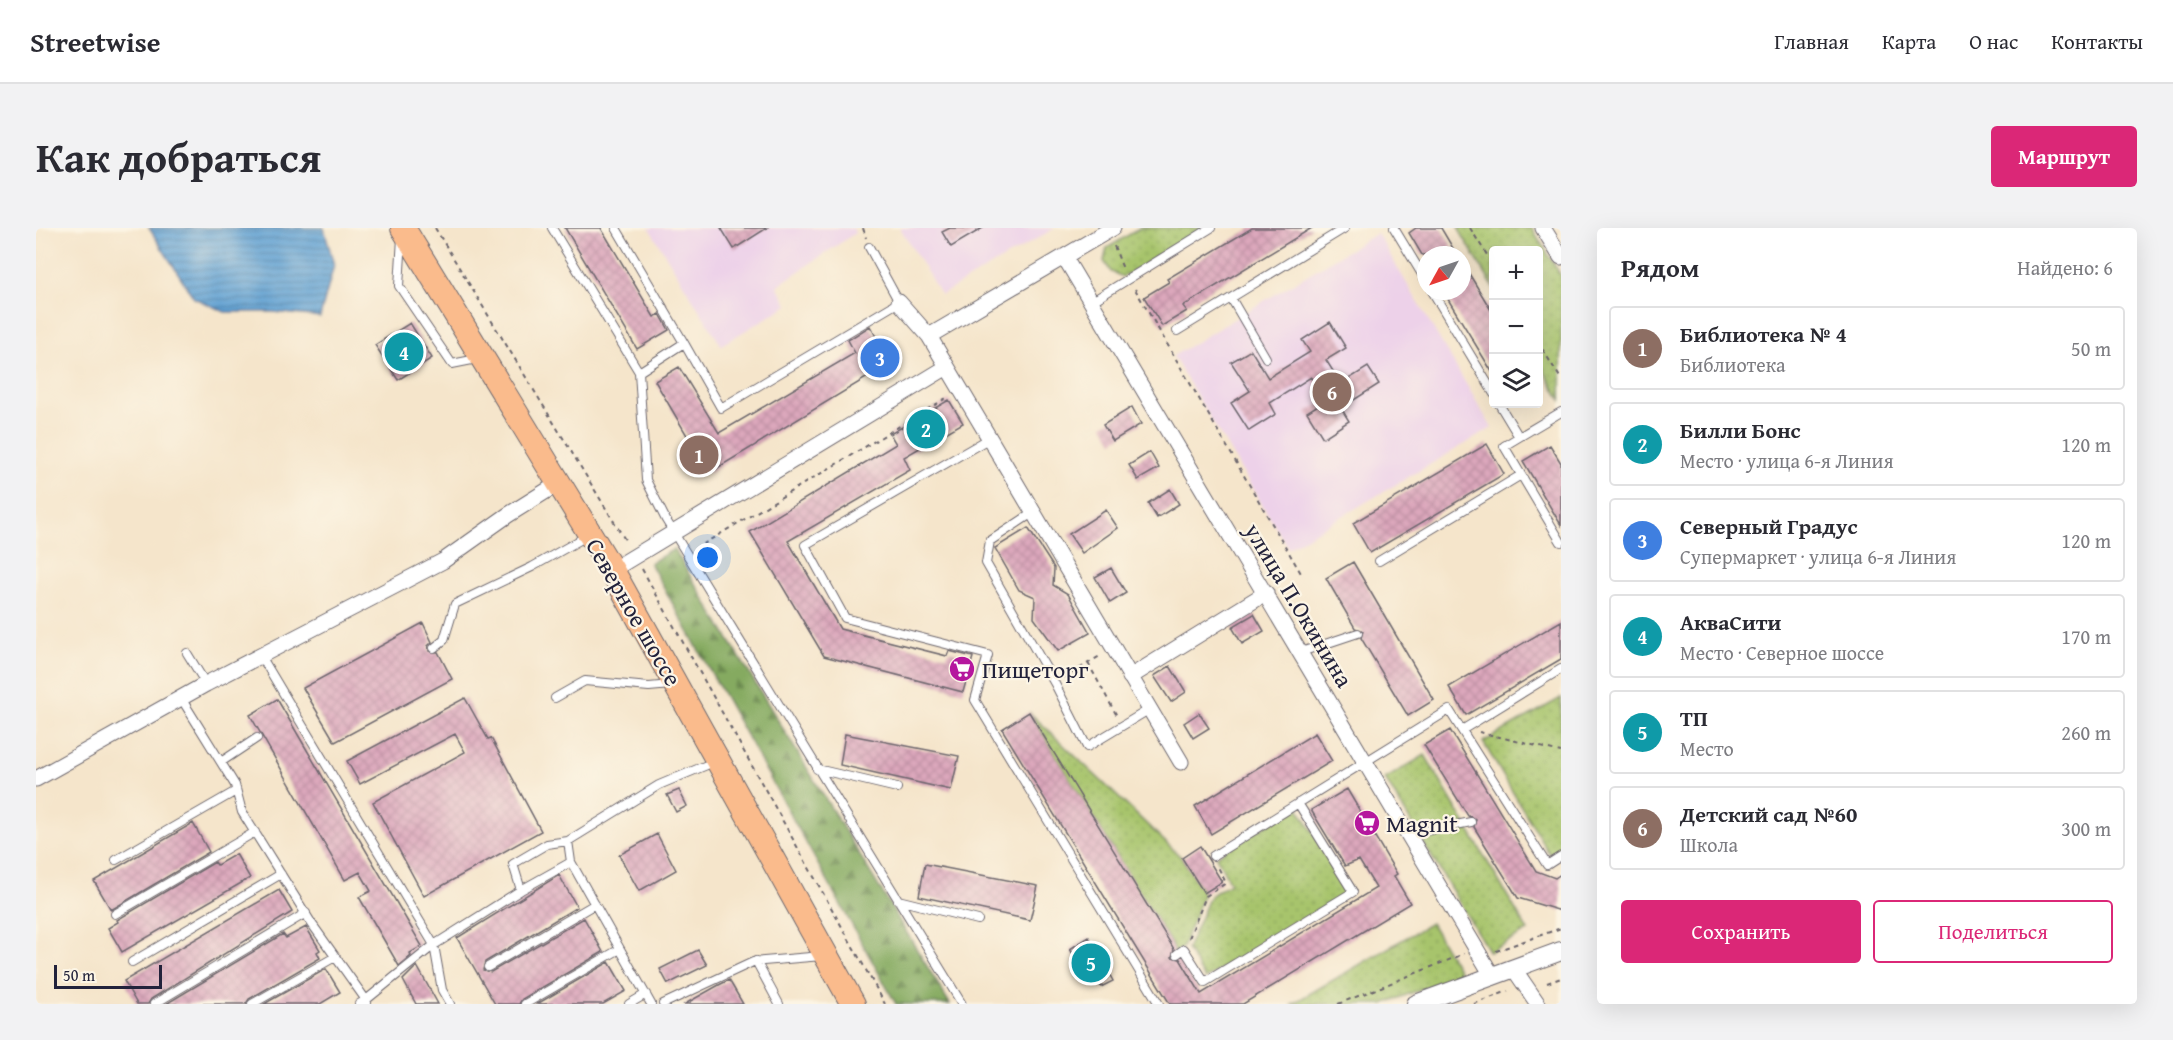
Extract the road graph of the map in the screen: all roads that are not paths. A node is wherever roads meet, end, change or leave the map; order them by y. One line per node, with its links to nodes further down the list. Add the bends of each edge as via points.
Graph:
1 (403, 228): 20 (main road, Северное шоссе); 20 (lane, via 399,286 452,364)
2 (552, 228): 23 (lane)
3 (616, 228): 19 (lane)
4 (1113, 228): 11 (street)
5 (1211, 228): 16 (lane)
6 (1346, 228): 13 (lane)
7 (1394, 228): 12 (lane)
8 (1543, 228): 10 (street)
9 (869, 246): 15 (lane)
10 (1560, 254)
11 (1065, 258): 16 (street, улица П.Окинина); 18 (street)
12 (1417, 266)
13 (1231, 298): 17 (lane); 21 (lane)
14 (1437, 300): 24 (lane)
15 (899, 302): 18 (street); 19 (lane, via 721,408)
16 (1091, 302): 37 (street, улица П.Окинина)
17 (1177, 331)
18 (929, 336): 22 (street)
19 (684, 343): 23 (lane)
20 (482, 358): 30 (main road, Северное шоссе)
21 (1266, 358)
22 (947, 367): 28 (street); 32 (street)
23 (639, 372): 32 (lane, via 646,480)
24 (1489, 386)
25 (1501, 408): 27 (lane)
26 (1561, 412): 27 (lane)
27 (1519, 437): 29 (lane, via 1504,446)
28 (990, 438): 31 (street); 87 (lane, via 805,545 845,618 988,655 975,700)
29 (1521, 475): 34 (lane); 35 (lane)
30 (559, 483): 33 (main road, Северное шоссе); 42 (street, via 443,561)
31 (1034, 512): 44 (street); 49 (lane, via 990,541 986,563 1087,747)
32 (674, 532): 36 (street); 56 (lane)
33 (590, 534): 36 (main road, Северное шоссе); 39 (lane, via 455,604 444,640)
34 (1561, 542)
35 (1379, 561)
36 (612, 570): 46 (main road, Северное шоссе)
37 (1266, 594): 40 (street, улица П.Окинина); 44 (street)
38 (1358, 633): 40 (lane)
39 (434, 648)
40 (1301, 652): 53 (street, улица П.Окинина)
41 (187, 653): 45 (lane)
42 (261, 656): 45 (street); 76 (lane)
43 (1561, 669): 50 (lane)
44 (1130, 677): 49 (street)
45 (206, 684): 47 (street)
46 (675, 684): 48 (lane, via 650,687 585,681); 52 (main road, Северное шоссе)
47 (181, 698): 54 (lane); 57 (street)
48 (555, 698)
49 (1150, 709): 55 (street)
50 (1463, 729): 53 (lane, via 1449,710); 66 (lane, via 1546,865)
51 (257, 738): 54 (lane)
52 (718, 760): 64 (lane, via 659,784); 80 (main road, Северное шоссе)
53 (1366, 760): 60 (lane); 63 (street, улица П.Окинина)
54 (220, 762): 59 (lane)
55 (1181, 762)
56 (817, 769): 58 (lane); 71 (lane)
57 (36, 778)
58 (897, 788)
59 (236, 791): 62 (lane, via 242,812); 67 (lane)
60 (1298, 803): 65 (lane); 79 (lane, via 1353,892 1205,982)
61 (1471, 822): 63 (lane)
62 (255, 832): 69 (lane); 74 (lane)
63 (1410, 834): 88 (street, улица П.Окинина)
64 (568, 841): 68 (lane); 70 (lane, via 547,844 513,864)
65 (1212, 856)
66 (1561, 856)
67 (116, 860)
68 (571, 862): 70 (lane); 72 (lane)
69 (281, 874): 73 (lane); 83 (lane)
70 (521, 890): 76 (lane)
71 (898, 900): 75 (lane); 100 (lane)
72 (595, 904): 77 (lane); 84 (lane)
73 (306, 913): 81 (lane); 91 (lane)
74 (115, 914)
75 (978, 920)
76 (434, 945): 90 (lane); 93 (lane, via 442,990)
77 (620, 949): 89 (lane); 94 (lane)
78 (1561, 951): 85 (street)
79 (1180, 952)
80 (826, 956): 82 (lane); 99 (main road, Северное шоссе)
81 (335, 957): 90 (lane); 92 (lane)
82 (756, 961): 97 (lane); 98 (lane)
83 (132, 962)
84 (488, 968)
85 (1514, 969): 88 (street); 103 (street)
86 (1150, 971): 87 (lane)
87 (1142, 976): 101 (lane)
88 (1493, 977): 102 (street)
89 (646, 994): 95 (lane); 96 (lane)
90 (364, 1003)
91 (154, 1004)
92 (252, 1004)
93 (450, 1004)
94 (525, 1004)
95 (629, 1004)
96 (651, 1004)
97 (663, 1004)
98 (779, 1004)
99 (853, 1004)
100 (962, 1004)
101 (1159, 1004)
102 (1416, 1004)
103 (1538, 1004)

